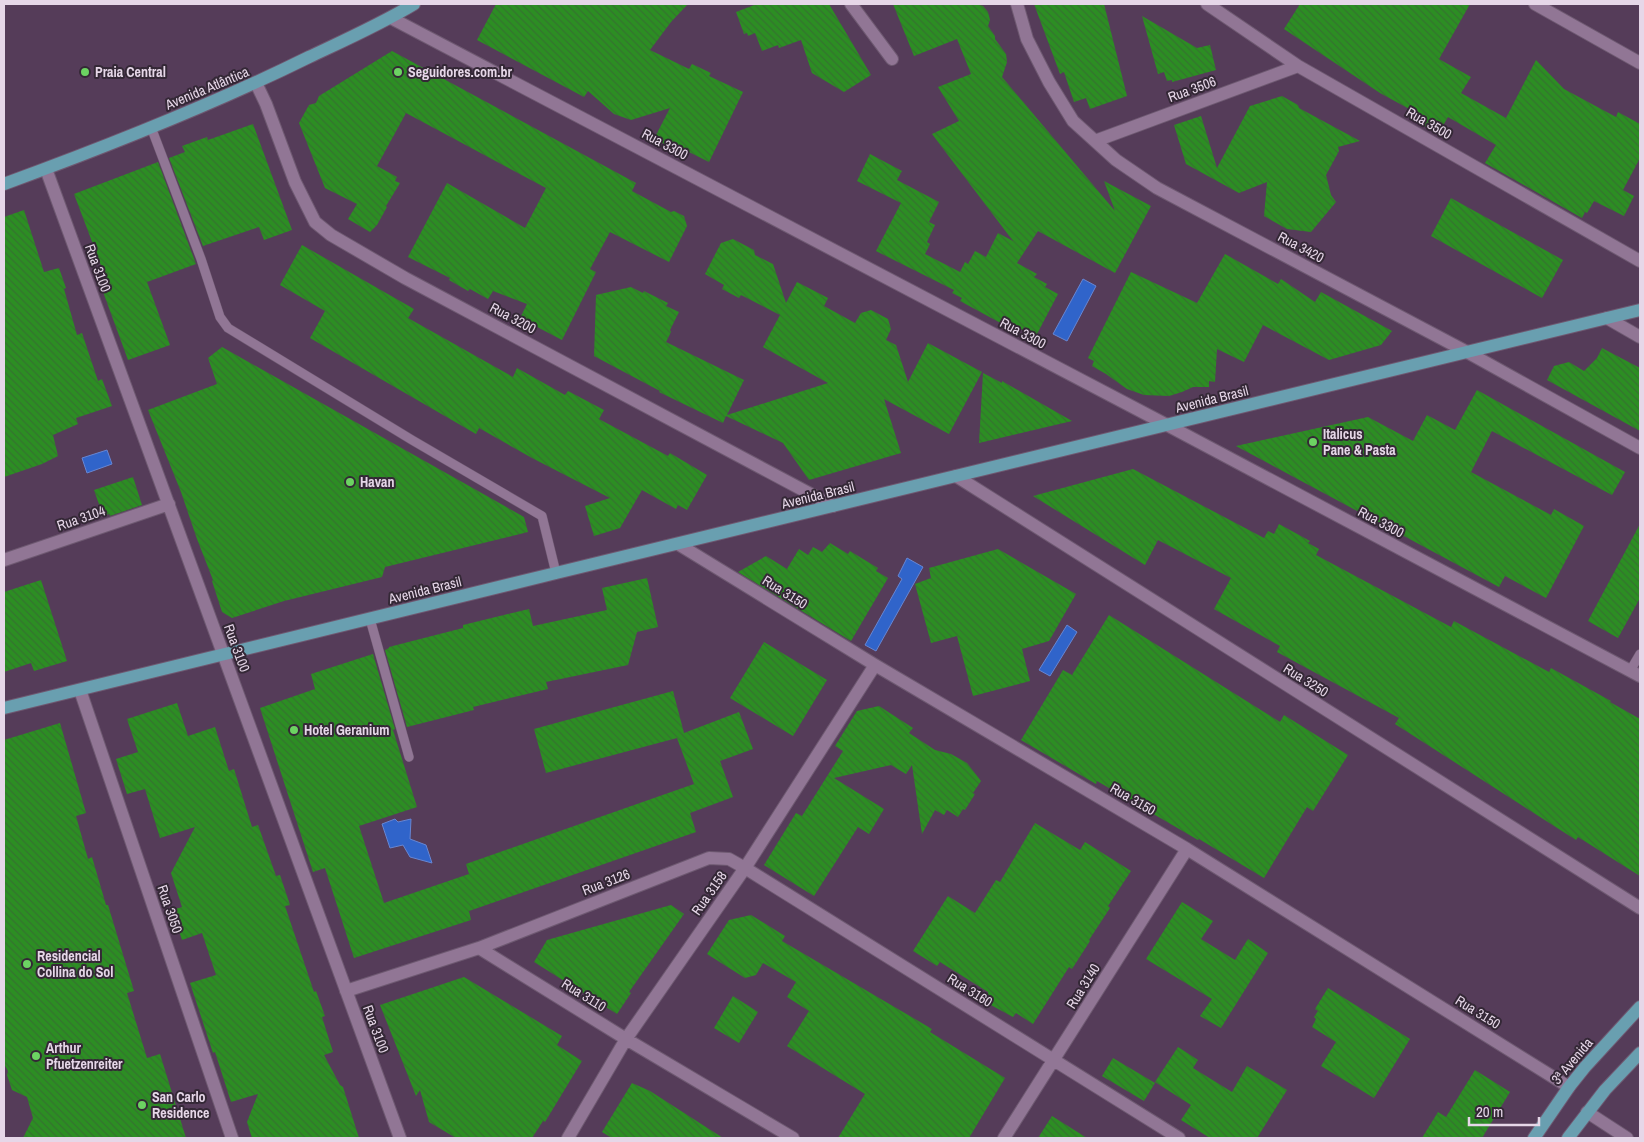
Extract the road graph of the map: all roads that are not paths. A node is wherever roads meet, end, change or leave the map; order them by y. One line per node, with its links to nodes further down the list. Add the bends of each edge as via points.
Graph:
1 (414, 4): 6 (main road, Avenida Atlântica)
2 (851, 4): 7 (street)
3 (1017, 4): 12 (street, Rua 3420, via 1027,39 1049,82 1073,121)
4 (1207, 4): 9 (street, Rua 3500)
5 (1535, 4): 8 (street)
6 (391, 18): 10 (main road, Avenida Atlântica); 20 (street, Rua 3300)
7 (892, 59)
8 (1640, 63)
9 (1298, 66): 12 (street, Rua 3506); 15 (street, Rua 3500)
10 (256, 84): 11 (main road, Avenida Atlântica); 24 (street, Rua 3200, via 295,182 315,222 331,235 405,278)
11 (151, 127): 13 (main road, Avenida Atlântica); 27 (lane, via 202,259 220,317 228,328 542,516)
12 (1095, 141): 19 (street, Rua 3420, via 1157,188)
13 (46, 169): 14 (main road, Avenida Atlântica); 23 (street, Rua 3100)
14 (4, 184)
15 (1640, 261)
16 (1640, 310): 17 (main road, Avenida Brasil)
17 (1607, 318): 18 (street); 19 (main road, Avenida Brasil)
18 (1640, 337)
19 (1467, 352): 20 (main road, Avenida Brasil); 21 (street, Rua 3420)
20 (1167, 425): 22 (main road, Avenida Brasil); 32 (street, Rua 3300)
21 (1640, 448)
22 (956, 476): 24 (main road, Avenida Brasil); 38 (street, Rua 3250)
23 (168, 504): 26 (street, Rua 3104); 30 (street, Rua 3100)
24 (833, 506): 25 (main road, Avenida Brasil)
25 (678, 544): 27 (main road, Avenida Brasil); 31 (street, Rua 3150)
26 (4, 560)
27 (556, 573): 28 (main road, Avenida Brasil)
28 (370, 619): 30 (main road, Avenida Brasil); 35 (lane)
29 (1640, 654): 32 (lane)
30 (224, 655): 33 (main road, Avenida Brasil); 40 (street, Rua 3100)
31 (874, 665): 36 (street, Rua 3150); 37 (street, Rua 3158)
32 (1635, 673)
33 (80, 690): 34 (main road, Avenida Brasil); 48 (street, Rua 3050)
34 (4, 708)
35 (410, 757)
36 (1187, 849): 44 (street, Rua 3140); 45 (street, Rua 3150)
37 (745, 868): 39 (street, Rua 3126, via 729,860 709,858); 42 (street, Rua 3158); 44 (street, Rua 3160)
38 (1640, 908)
39 (479, 948): 40 (street); 42 (street, Rua 3110)
40 (346, 991): 47 (street, Rua 3100)
41 (1640, 1007): 45 (main road, 3ª Avenida)
42 (626, 1040): 49 (street, Rua 3158); 50 (street, Rua 3110)
43 (1640, 1053): 46 (main road)
44 (1054, 1060): 51 (street, Rua 3140); 52 (street, Rua 3160)
45 (1569, 1087): 53 (main road, 3ª Avenida)
46 (1587, 1112): 54 (main road); 55 (street)
47 (401, 1137)
48 (232, 1138)
49 (568, 1138)
50 (794, 1138)
51 (1004, 1138)
52 (1179, 1138)
53 (1534, 1138)
54 (1568, 1138)
55 (1627, 1138)

